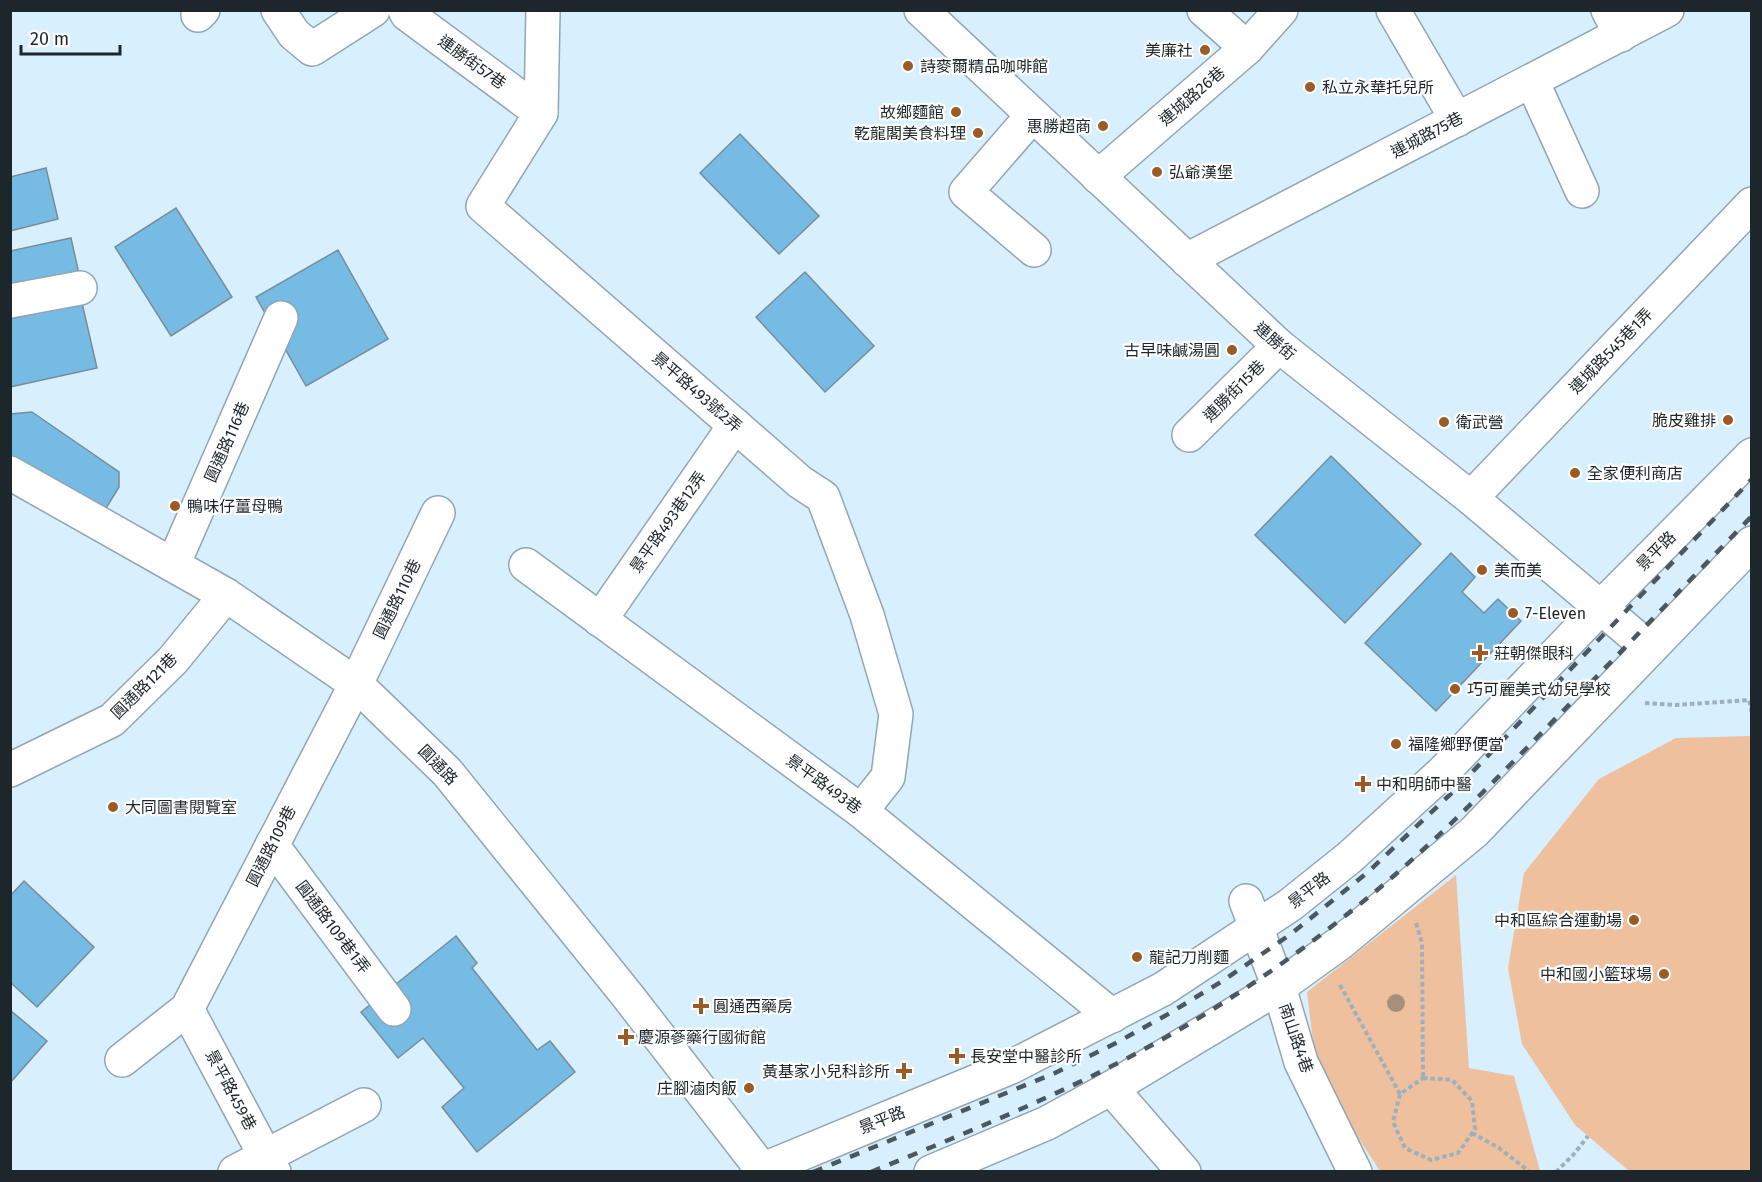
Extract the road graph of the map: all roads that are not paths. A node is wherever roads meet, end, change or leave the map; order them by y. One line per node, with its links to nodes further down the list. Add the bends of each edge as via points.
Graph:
1 (374, 10): 9 (street, via 312,49)
2 (405, 10): 13 (street, 連勝街57巷)
3 (543, 10): 13 (street)
4 (1204, 10): 11 (street)
5 (1281, 10): 11 (street, 連城路26巷)
6 (1393, 10): 15 (street)
7 (1667, 10): 10 (street, 連城路75巷)
8 (939, 17): 14 (street, 連勝街)
9 (286, 22)
10 (1615, 23): 12 (street, 連城路75巷)
11 (1247, 48): 16 (street, 連城路26巷)
12 (1532, 81): 15 (street, 連城路75巷); 17 (street)
13 (541, 112): 25 (street, 景平路493號2弄, via 483,206)
14 (1032, 116): 16 (street, 連勝街); 19 (street, via 966,192)
15 (1457, 120): 20 (street, 連城路75巷)
16 (1098, 177): 20 (street, 連勝街)
17 (1582, 190)
18 (1752, 204): 29 (street, 連城路545巷1弄)
19 (1034, 250)
20 (1187, 260): 24 (street, 連勝街)
21 (80, 288): 22 (street)
22 (10, 301)
23 (281, 318): 32 (street, 圓通路116巷)
24 (1279, 346): 26 (street, 連勝街15巷); 29 (street, 連勝街)
25 (735, 425): 36 (street, 景平路493巷12弄); 40 (street, 景平路493號2弄, via 823,497 867,615 896,714 888,777)
26 (1189, 435)
27 (1752, 455): 35 (street, 景平路)
28 (10, 473): 32 (street, 圓通路)
29 (1471, 498): 35 (street, 連勝街)
30 (438, 513): 38 (street, 圓通路110巷)
31 (1752, 543): 37 (street)
32 (172, 565): 34 (street, 圓通路)
33 (525, 565): 36 (street, 景平路493巷)
34 (226, 595): 38 (street, 圓通路); 39 (street, 圓通路121巷, via 172,660 112,720)
35 (1601, 607): 37 (street, 連勝街); 42 (street, 景平路, via 1443,772 1350,857 1290,905)
36 (600, 620): 40 (street, 景平路493巷)
37 (1650, 649): 43 (street, via 1474,832 1340,943)
38 (356, 684): 41 (street, 圓通路109巷); 52 (street, 圓通路, via 447,772 627,994)
39 (10, 770)
40 (861, 811): 46 (street, 景平路493巷)
41 (272, 845): 44 (street, 圓通路109巷); 45 (street, 圓通路109巷1弄)
42 (1251, 914): 43 (street, 南山路4巷); 46 (street, 景平路, via 1163,989)
43 (1279, 987): 48 (street); 56 (street, 南山路4巷, via 1301,1062)
44 (188, 1009): 47 (street); 50 (street, 景平路459巷)
45 (394, 1009)
46 (1112, 1016): 52 (street, 景平路, via 1011,1067)
47 (122, 1060)
48 (1111, 1088): 51 (street); 55 (street)
49 (364, 1105): 50 (street)
50 (270, 1164): 53 (street)
51 (974, 1164): 54 (street)
52 (761, 1171)
53 (235, 1172)
54 (931, 1172)
55 (1184, 1172)
56 (1355, 1172)

